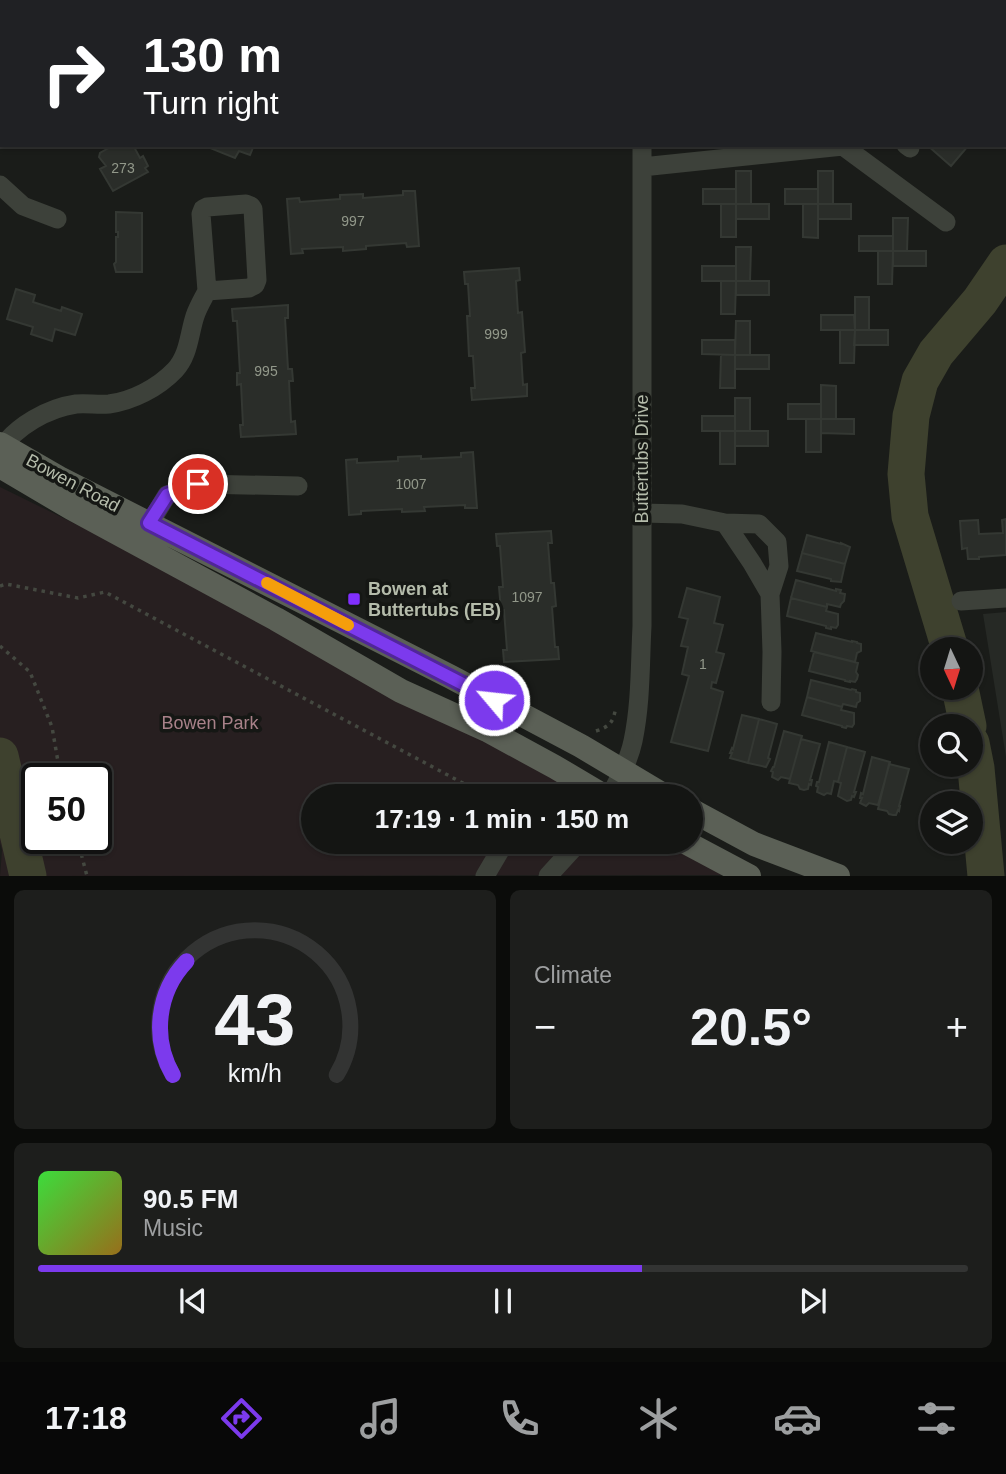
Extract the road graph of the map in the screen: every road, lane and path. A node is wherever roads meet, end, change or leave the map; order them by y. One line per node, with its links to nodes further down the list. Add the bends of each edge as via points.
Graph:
1 (642, 147): 4 (street, Buttertubs Drive)
2 (833, 147): 4 (street)
3 (844, 147): 7 (street)
4 (642, 167): 11 (street, Buttertubs Drive)
5 (0, 185): 6 (street, via 23,206)
6 (57, 219)
7 (946, 222)
8 (207, 291): 8 (street, via 255,285 251,206 203,209); 9 (street, via 176,370 127,400 52,410 16,432)
9 (1, 451): 13 (main road, Bowen Road)
10 (298, 486): 13 (street, via 198,484 167,495)
11 (642, 513): 12 (street, via 681,514); 21 (street, Buttertubs Drive, via 638,701 633,742)
12 (725, 523): 15 (street); 15 (street, via 759,524 777,542 779,565)
13 (143, 534): 21 (main road, Bowen Road, via 451,677); 23 (main road, Bowen Road, via 401,691 487,730)
14 (0, 586): 22 (path, via 78,598 105,592)
15 (770, 594): 19 (street)
16 (1006, 598): 17 (street)
17 (961, 601)
18 (0, 646): 20 (path, via 30,671 52,727)
19 (771, 702)
20 (58, 763)
21 (622, 771): 24 (street, Buttertubs Drive); 25 (main road, Bowen Road)
22 (465, 784)
23 (584, 784)
24 (616, 784)
25 (644, 784)
26 (703, 816): 35 (main road, via 754,844)
27 (703, 852): 34 (main road)
28 (81, 854): 31 (path)
29 (498, 854): 32 (street)
30 (564, 854): 33 (street)
31 (87, 876)
32 (485, 876)
33 (548, 876)
34 (749, 876)
35 (838, 876)

